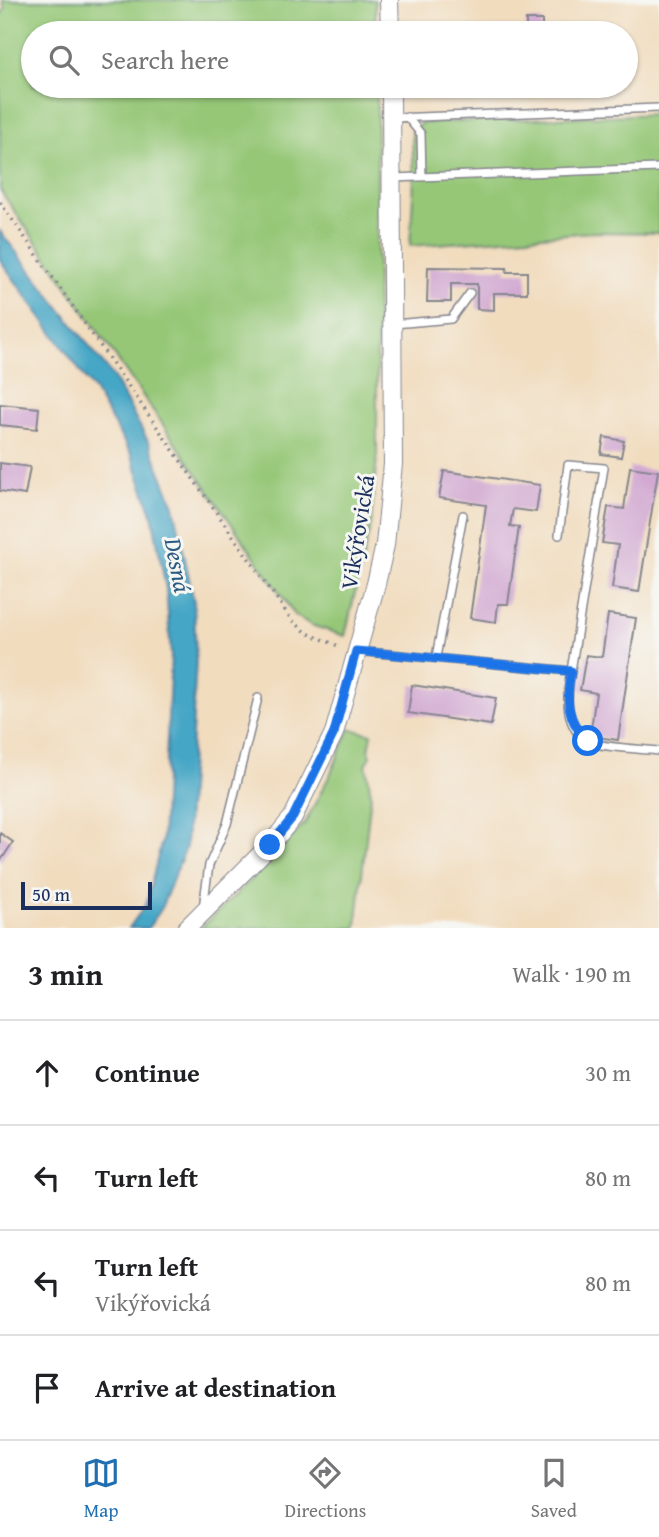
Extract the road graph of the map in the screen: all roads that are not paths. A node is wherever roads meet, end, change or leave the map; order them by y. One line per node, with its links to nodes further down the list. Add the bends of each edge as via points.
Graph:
1 (389, 0): 2 (street)
2 (390, 21)
3 (394, 98): 5 (street, Vikýřovická)
4 (659, 108): 5 (lane)
5 (399, 117): 7 (lane, via 421,134); 8 (street, Vikýřovická)
6 (659, 168): 7 (lane)
7 (422, 177): 8 (lane)
8 (392, 178): 10 (street, Vikýřovická)
9 (470, 293): 10 (lane, via 451,319)
10 (393, 324): 13 (street, Vikýřovická, via 389,518)
11 (463, 515): 14 (lane)
12 (559, 535): 15 (lane, via 568,465 604,468)
13 (356, 651): 14 (lane); 18 (street, Vikýřovická, via 334,733 293,817)
14 (436, 657): 15 (lane)
15 (571, 671): 17 (lane, via 567,700 579,733 600,744)
16 (258, 698): 18 (lane, via 227,824 209,866)
17 (659, 751)
18 (203, 912): 19 (street, Vikýřovická)
19 (187, 928)

